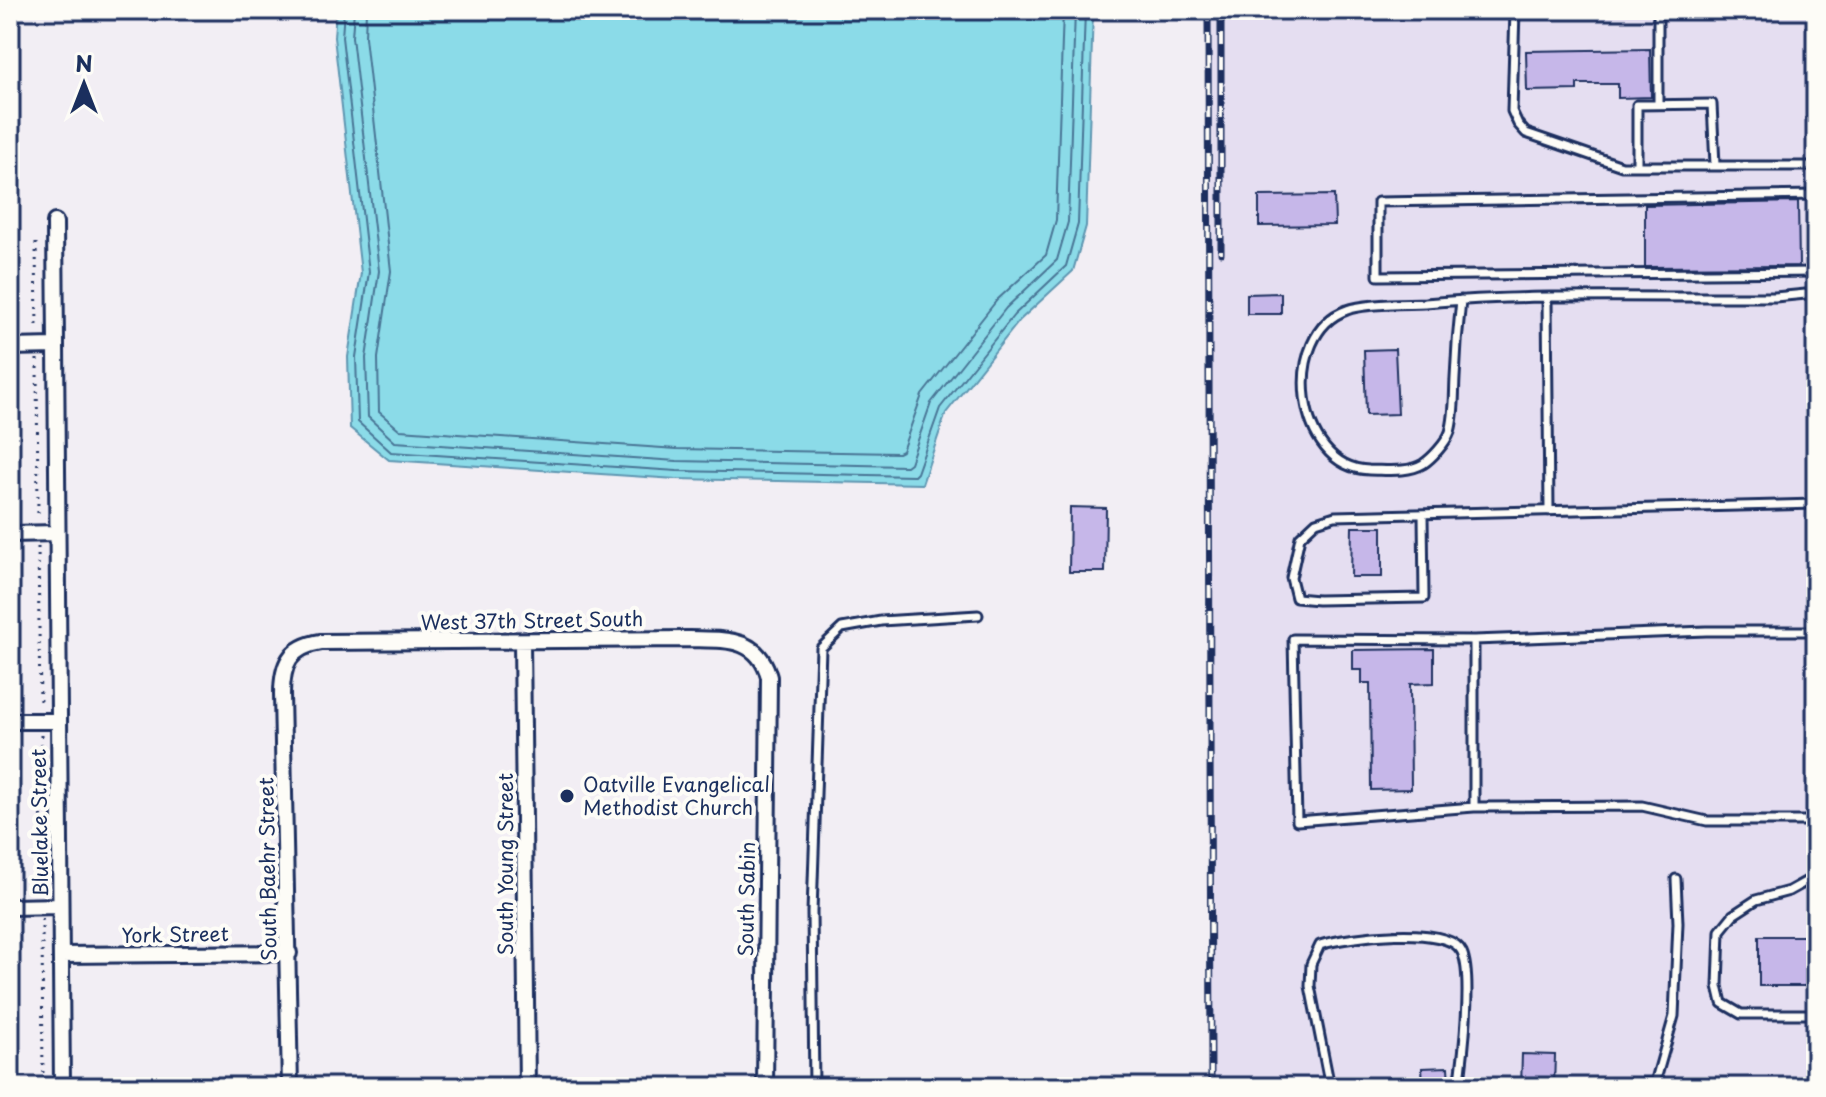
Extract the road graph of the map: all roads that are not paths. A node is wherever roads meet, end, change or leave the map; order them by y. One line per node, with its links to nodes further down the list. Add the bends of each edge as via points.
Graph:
1 (1515, 10): 5 (lane, via 1512,111 1518,124 1526,133 1622,166)
2 (1658, 10): 3 (lane)
3 (1658, 104): 4 (lane, via 1712,104); 5 (lane, via 1637,105)
4 (1715, 165): 5 (lane); 6 (lane)
5 (1637, 166)
6 (1816, 166)
7 (1816, 195): 9 (lane, via 1378,202 1378,276)
8 (55, 222): 13 (street, Bluelake Street)
9 (1816, 272)
10 (1816, 293): 11 (lane)
11 (1547, 299): 12 (lane); 16 (lane)
12 (1461, 300): 12 (lane, via 1455,400 1449,434 1439,448 1423,464 1405,470 1356,470 1320,444 1307,408 1305,363 1329,320 1347,309)
13 (55, 346): 14 (street); 18 (street, Bluelake Street)
14 (10, 347)
15 (1816, 504): 16 (lane)
16 (1549, 511): 17 (lane)
17 (1423, 514): 17 (lane, via 1424,598 1296,598 1291,578 1300,537 1316,522 1335,516)
18 (57, 533): 19 (street); 27 (street, Bluelake Street)
19 (10, 534)
20 (978, 615): 41 (lane, via 842,628 821,648 812,912)
21 (1816, 631): 22 (lane)
22 (1474, 640): 28 (lane); 28 (lane, via 1293,639 1297,821)
23 (522, 641): 24 (street, West 37th Street South, via 321,642); 25 (street, West 37th Street South, via 734,641); 39 (street, South Young Street)
24 (293, 654): 34 (street, South Baehr Street, via 282,673)
25 (766, 665): 40 (street, South Sabin, via 771,695)
26 (10, 721): 27 (street)
27 (58, 721): 32 (street, Bluelake Street)
28 (1474, 807): 29 (lane, via 1642,806 1707,821)
29 (1816, 821)
30 (1816, 876): 36 (lane, via 1733,915 1720,931 1718,986 1722,1003 1741,1014)
31 (1676, 879): 44 (lane, via 1674,1016 1655,1083)
32 (60, 906): 33 (street); 35 (street, Bluelake Street)
33 (10, 907)
34 (289, 953): 35 (street, York Street); 38 (street, South Baehr Street)
35 (61, 955): 37 (street, Bluelake Street)
36 (1816, 1014)
37 (62, 1087)
38 (290, 1087)
39 (527, 1087)
40 (765, 1087)
41 (814, 1087)
42 (1330, 1087): 43 (lane, via 1310,986 1311,964 1320,945 1411,934 1452,941 1462,952 1468,989)
43 (1459, 1087)
44 (1578, 1087)

